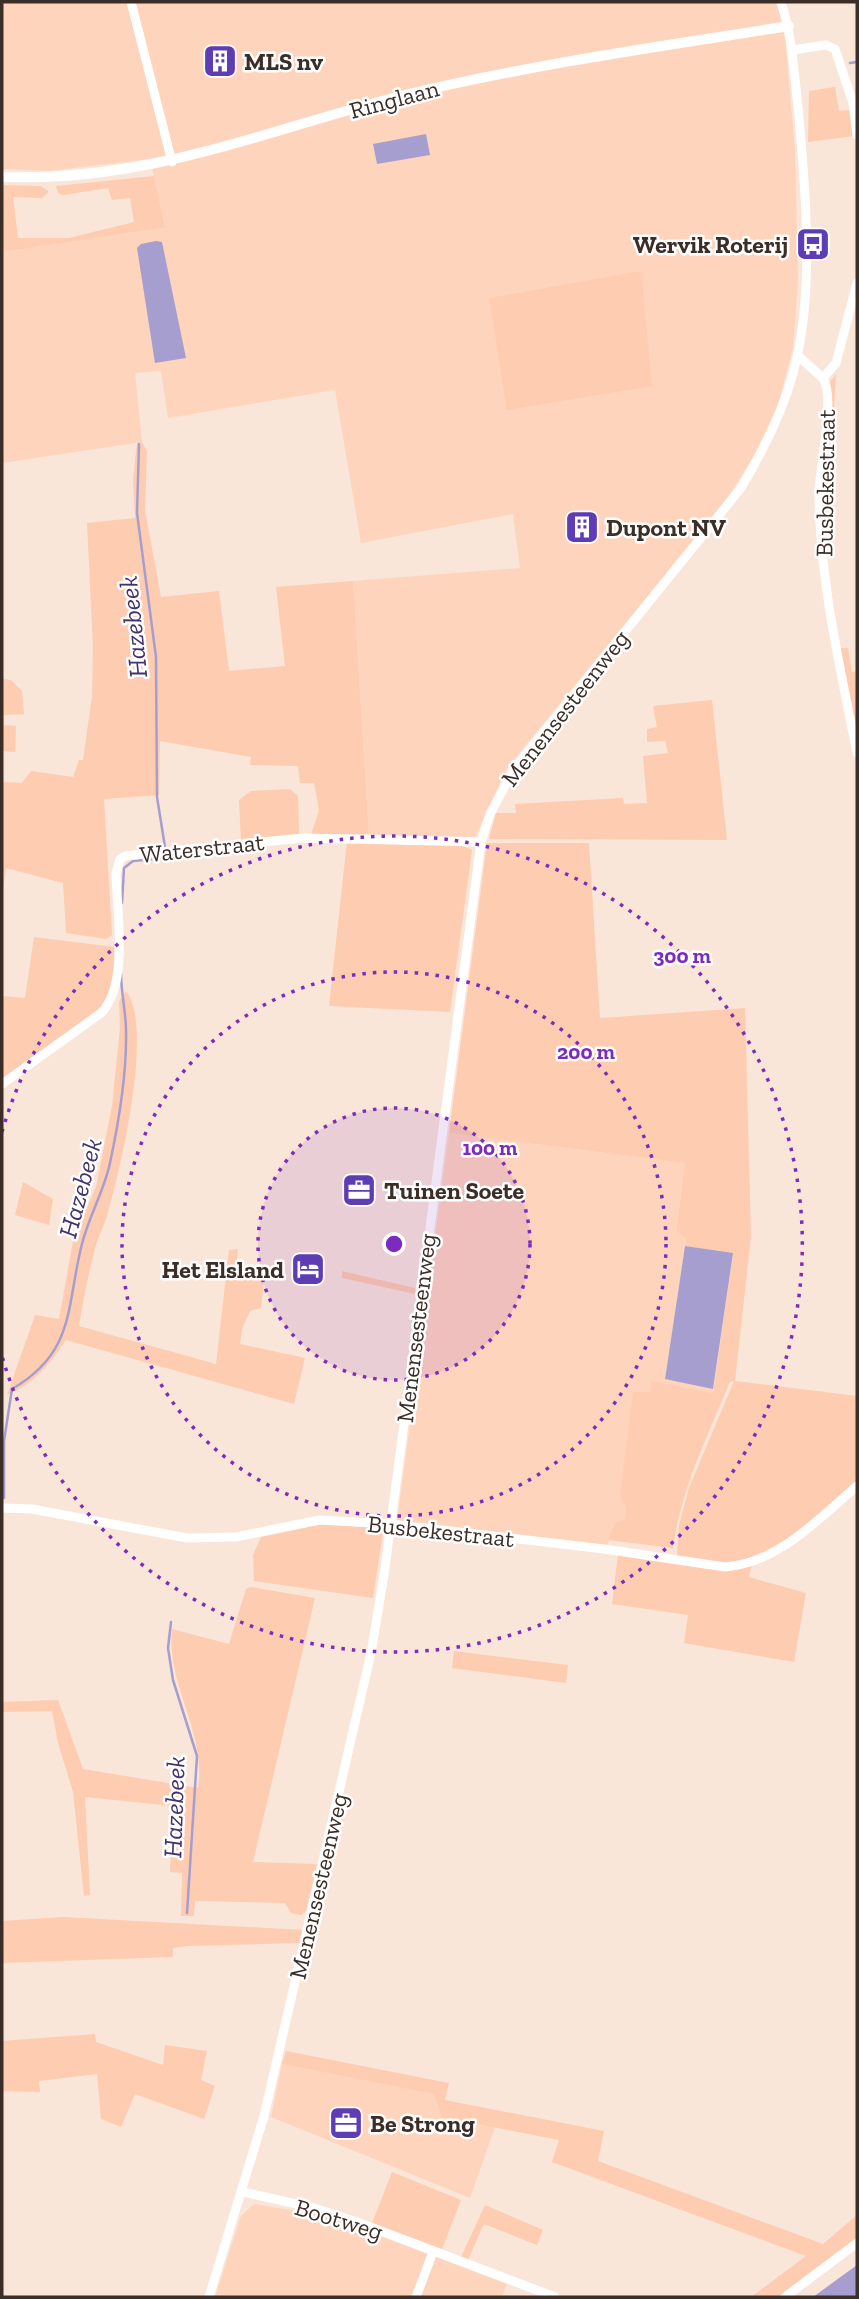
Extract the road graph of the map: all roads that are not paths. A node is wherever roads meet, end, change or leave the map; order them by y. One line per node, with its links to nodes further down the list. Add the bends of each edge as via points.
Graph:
1 (131, 2): 6 (street)
2 (781, 2): 3 (street, Menensesteenweg)
3 (790, 32): 4 (street, Menensesteenweg); 6 (main road, Ringlaan, via 477,78)
4 (792, 50): 5 (street, via 826,45 835,49 853,103); 9 (street, Menensesteenweg, via 803,160 805,241)
5 (857, 135)
6 (172, 162): 7 (main road, Ringlaan, via 79,176)
7 (2, 177)
8 (857, 283): 10 (street, via 836,363)
9 (798, 356): 10 (street); 12 (street, Menensesteenweg, via 775,422 741,488 514,769)
10 (823, 378): 11 (street, Busbekestraat, via 827,420 820,494 825,597)
11 (857, 753)
12 (481, 842): 13 (street, Waterstraat, via 302,838 125,856 116,874 118,982 112,1000 101,1013); 16 (street, Menensesteenweg)
13 (2, 1084)
14 (857, 1486): 16 (street, Busbekestraat, via 825,1517 778,1548 738,1566)
15 (2, 1508): 16 (street, Busbekestraat, via 32,1509 187,1538 236,1537 319,1521)
16 (391, 1524): 17 (street, Menensesteenweg, via 366,1678)
17 (243, 2192): 19 (street, Bootweg, via 314,2208); 20 (street, Menensesteenweg)
18 (857, 2243): 23 (street)
19 (433, 2252): 21 (street); 22 (street, Bootweg)
20 (209, 2297)
21 (416, 2297)
22 (555, 2297)
23 (785, 2297)

